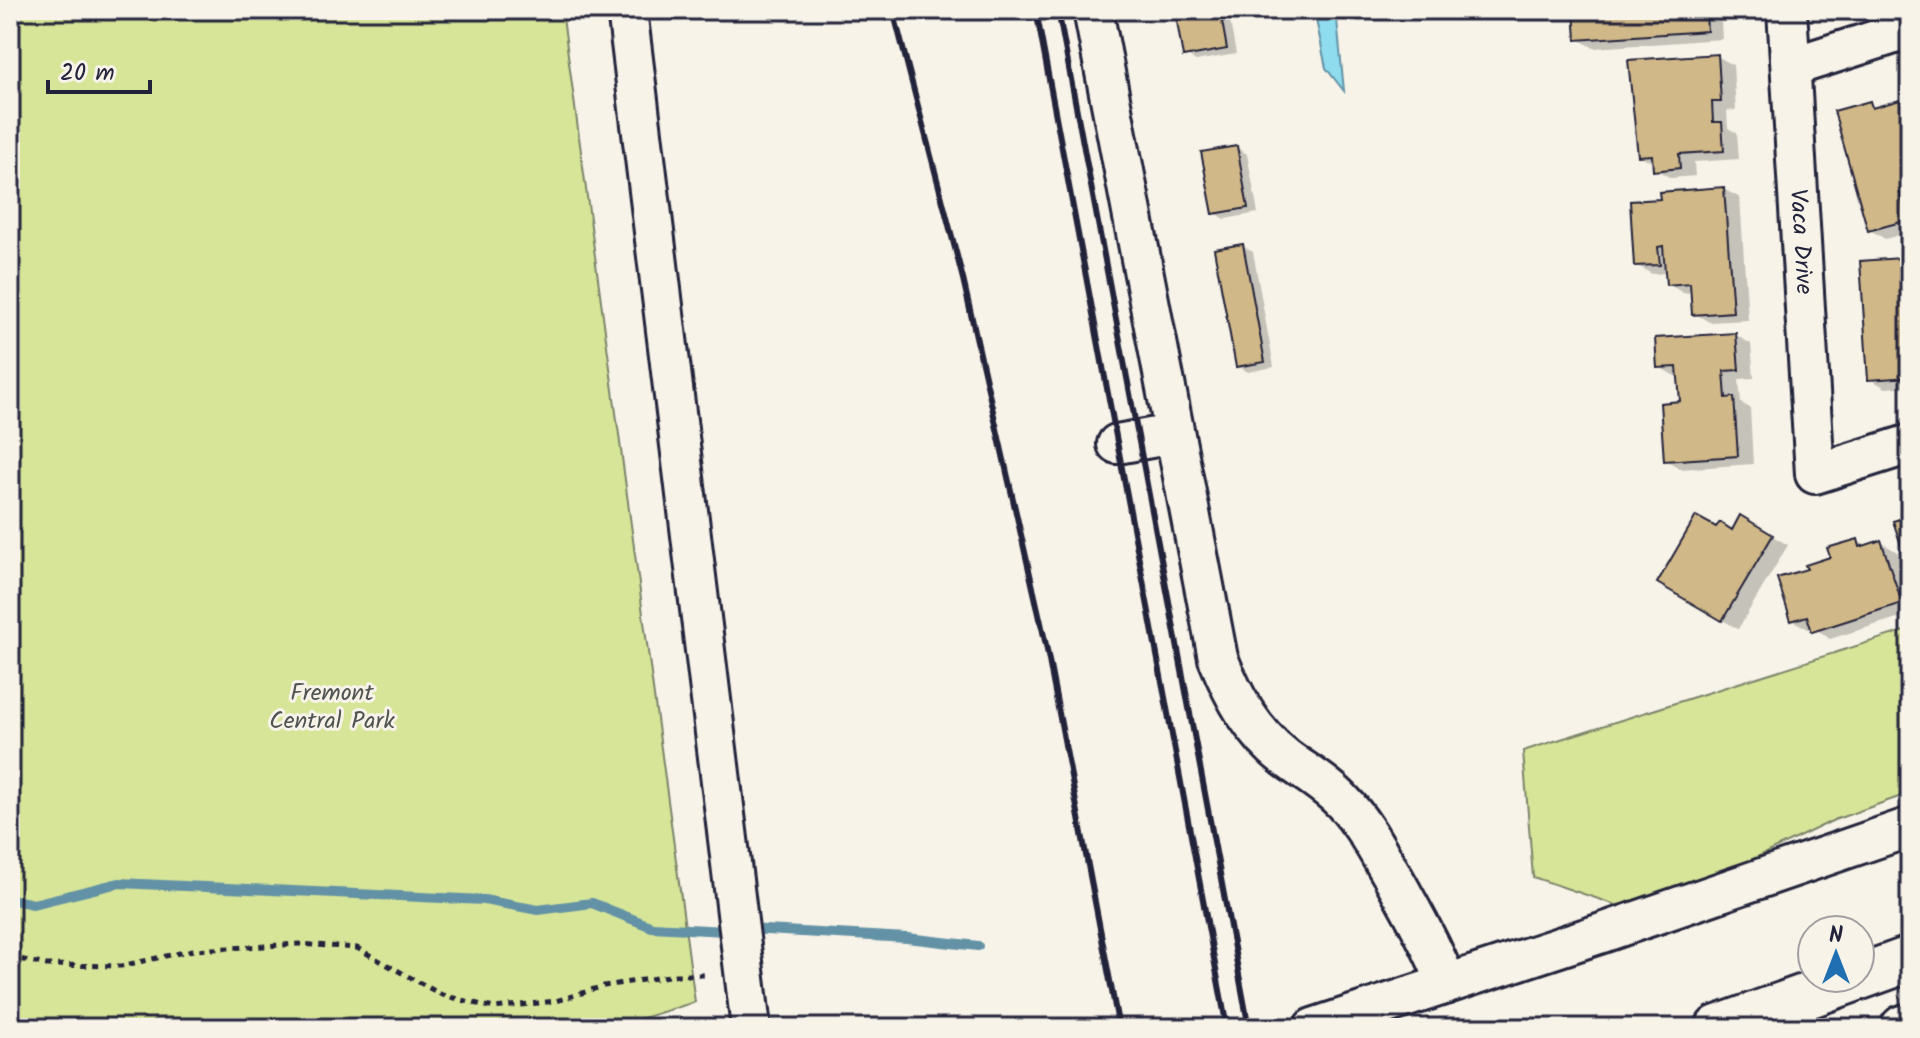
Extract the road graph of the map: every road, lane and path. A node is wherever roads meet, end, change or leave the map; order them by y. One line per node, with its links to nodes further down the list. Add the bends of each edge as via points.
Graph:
1 (627, 10): 10 (street)
2 (1093, 10): 6 (street)
3 (1787, 10): 5 (street, Vaca Drive)
4 (1910, 29): 5 (street)
5 (1791, 67): 8 (street, Vaca Drive, via 1815,474)
6 (1173, 434): 7 (street); 14 (street, via 1210,629 1229,687 1263,737 1357,817 1424,932)
7 (1117, 444)
8 (1910, 444)
9 (1910, 827): 14 (street)
10 (740, 943): 11 (path, via 675,975 604,986 556,1001 494,1008 442,995 357,948 300,944 193,950 121,966 47,965); 17 (street)
11 (10, 957)
12 (1910, 959): 13 (main road)
13 (1876, 972)
14 (1447, 984): 18 (street)
15 (1814, 994): 19 (main road)
16 (1910, 1026): 20 (main road)
17 (751, 1028)
18 (1313, 1028)
19 (1718, 1028)
20 (1903, 1028)

